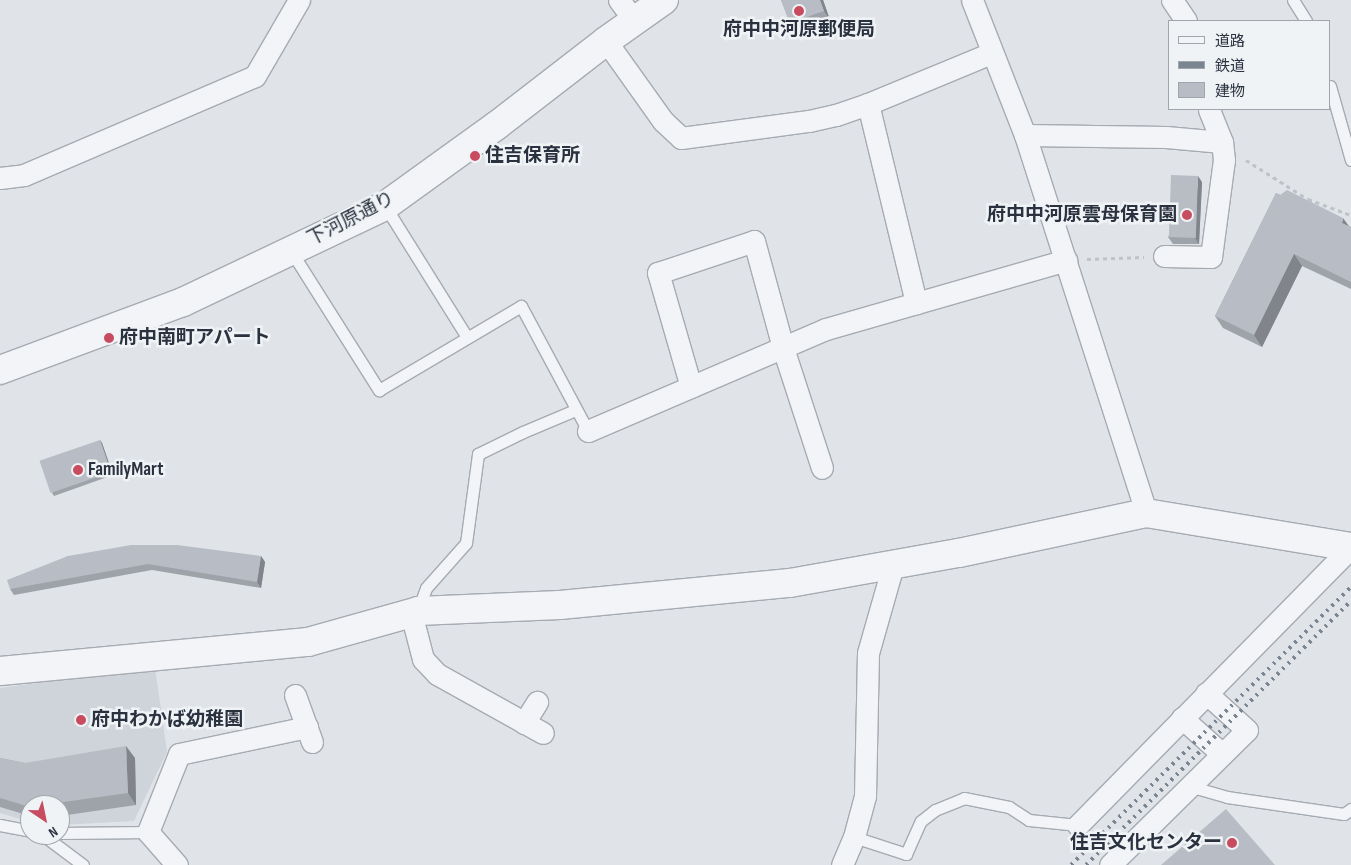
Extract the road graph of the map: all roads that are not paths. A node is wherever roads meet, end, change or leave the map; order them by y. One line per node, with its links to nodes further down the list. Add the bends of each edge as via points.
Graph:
1 (300, 0): 17 (street, via 255,76 24,175)
2 (664, 0): 6 (street, 下河原通り)
3 (972, 0): 10 (street)
4 (1172, 0): 7 (street)
5 (1293, 0): 8 (lane)
6 (627, 10): 9 (street, 下河原通り)
7 (1185, 20)
8 (1305, 20)
9 (606, 41): 12 (street, via 663,121 681,138 809,121); 18 (street, 下河原通り)
10 (991, 53): 12 (street); 14 (street)
11 (1331, 90): 16 (lane)
12 (868, 104): 22 (street)
13 (1209, 110): 15 (street)
14 (1025, 135): 15 (street); 21 (street)
15 (1222, 142): 20 (street, via 1224,160 1211,257)
16 (1351, 160)
17 (0, 178)
18 (385, 206): 19 (street, 下河原通り); 23 (lane)
19 (290, 250): 23 (lane, via 380,390); 25 (street, 下河原通り, via 183,302)
20 (1164, 256)
21 (1066, 260): 22 (street); 30 (street)
22 (916, 303): 24 (street, via 826,329)
23 (467, 337): 27 (lane, via 521,306)
24 (783, 348): 26 (street); 26 (street, via 754,241 658,273); 29 (street)
25 (0, 370)
26 (691, 387): 28 (street)
27 (575, 410): 28 (lane); 33 (lane, via 478,454 466,543 426,588)
28 (588, 431)
29 (822, 468)
30 (1146, 513): 31 (street); 32 (street)
31 (1351, 548): 35 (street)
32 (893, 565): 33 (street, via 790,583 560,605); 49 (street, via 868,653 865,796)
33 (414, 612): 34 (street, via 308,642); 39 (street, via 423,659 437,674)
34 (0, 671)
35 (1206, 694): 38 (street); 41 (street, via 1247,730)
36 (295, 695): 47 (street, via 309,734 179,754)
37 (537, 702): 39 (street)
38 (1182, 718): 41 (street); 45 (street)
39 (524, 722): 40 (street)
40 (543, 733)
41 (1222, 754): 42 (street)
42 (1189, 786): 43 (lane, via 1226,797 1344,814); 54 (street)
43 (1351, 809)
44 (0, 824): 46 (lane)
45 (1078, 825): 49 (lane, via 1029,820 1009,807 964,798 935,810 921,821 906,854)
46 (20, 829)
47 (148, 832): 48 (lane); 52 (street)
48 (70, 833)
49 (854, 838): 53 (street)
50 (57, 845): 51 (lane)
51 (84, 865)
52 (177, 865)
53 (842, 865)
54 (1110, 865)

